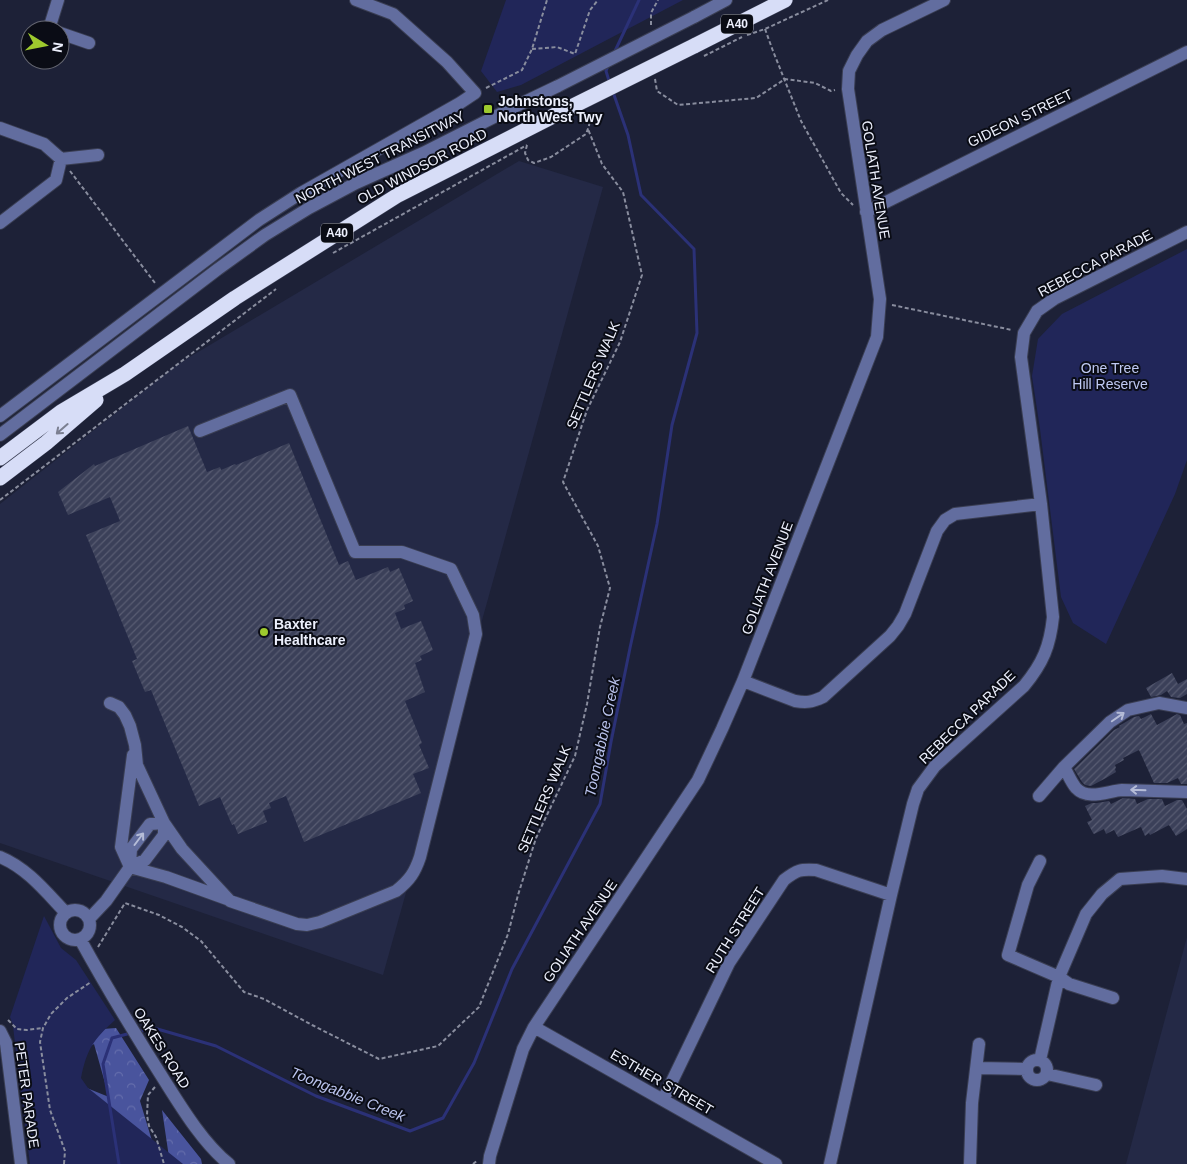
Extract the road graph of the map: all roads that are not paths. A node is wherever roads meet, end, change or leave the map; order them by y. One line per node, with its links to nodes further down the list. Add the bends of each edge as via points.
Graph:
1 (58, 0): 6 (street)
2 (726, 0): 19 (street, NORTH WEST TRANSITWAY, bridge, via 309,208 218,269)
3 (944, 0): 13 (street, GOLIATH AVENUE, via 882,30 867,41 849,71 848,89)
4 (363, 1): 17 (street, via 393,14 447,62 475,93 259,220)
5 (782, 1): 16 (highway, OLD WINDSOR ROAD / A40, bridge, via 398,195 235,298)
6 (54, 20)
7 (70, 36): 8 (street)
8 (89, 43)
9 (1187, 52): 13 (street, GIDEON STREET)
10 (0, 128): 12 (street, via 44,144)
11 (98, 156): 12 (street)
12 (61, 160): 14 (street, via 56,180)
13 (866, 212): 23 (street, GOLIATH AVENUE, via 880,299 877,337)
14 (0, 223)
15 (1187, 232): 22 (street, REBECCA PARADE, via 1054,299 1037,311 1024,333 1021,357)
16 (125, 374): 20 (highway, OLD WINDSOR ROAD / A40, via 61,412); 21 (highway, OLD WINDSOR ROAD / A40, one-way to 21, via 46,443)
17 (0, 416)
18 (200, 431): 36 (street, via 290,395 355,552 402,552 451,569 473,615 476,634 420,857 406,883 396,891 307,925)
19 (0, 435)
20 (0, 458)
21 (0, 478)
22 (1041, 504): 23 (street, via 956,514 945,520 937,531 898,626 823,697 813,702 794,701); 35 (street, REBECCA PARADE, via 1053,617 1043,659 1024,686 935,766 918,790)
23 (743, 681): 42 (street, GOLIATH AVENUE, via 698,780)
24 (110, 703): 26 (street, via 120,707 125,715)
25 (1187, 708): 27 (street, one-way to 25, via 1110,722 1128,710 1159,703)
26 (135, 745): 30 (street, via 137,765); 33 (street, via 121,847)
27 (1064, 768): 28 (street, one-way to 27, via 1113,790 1088,794 1077,789); 29 (street)
28 (1187, 792)
29 (1039, 796)
30 (164, 823): 33 (street, via 164,835 145,860); 33 (street, one-way to 30, via 131,849 150,824); 36 (street, via 182,849)
31 (0, 857): 37 (street, via 21,868)
32 (1040, 861): 40 (street, via 1028,885 1008,955)
33 (130, 867): 36 (street); 38 (street)
34 (1187, 879): 40 (street, via 1162,876 1120,879 1086,914)
35 (891, 895): 50 (street, RUTH STREET, via 816,870 795,871 784,880 729,963); 56 (street, REBECCA PARADE)
36 (230, 901)
37 (66, 913): 38 (street, via 79,910); 39 (street, via 61,920 61,930 71,940)
38 (89, 919): 39 (street, via 90,929)
39 (80, 939): 53 (street, OAKES ROAD, via 148,1056 188,1117)
40 (1059, 977): 41 (street); 45 (street)
41 (1114, 998)
42 (534, 1027): 50 (street, ESTHER STREET); 54 (street, GOLIATH AVENUE, via 523,1049)
43 (0, 1031): 52 (street, PETER PARADE, via 6,1043)
44 (979, 1044): 46 (street)
45 (1040, 1060): 47 (street, via 1032,1062); 48 (street, via 1046,1065)
46 (976, 1068): 47 (street); 57 (street)
47 (1027, 1069): 48 (street, via 1030,1077 1037,1081)
48 (1047, 1074): 49 (street)
49 (1096, 1085)
50 (663, 1100): 51 (street, ESTHER STREET)
51 (755, 1159): 55 (street, ESTHER STREET)
52 (21, 1164)
53 (229, 1164)
54 (489, 1164)
55 (776, 1164)
56 (830, 1164)
57 (970, 1164)

